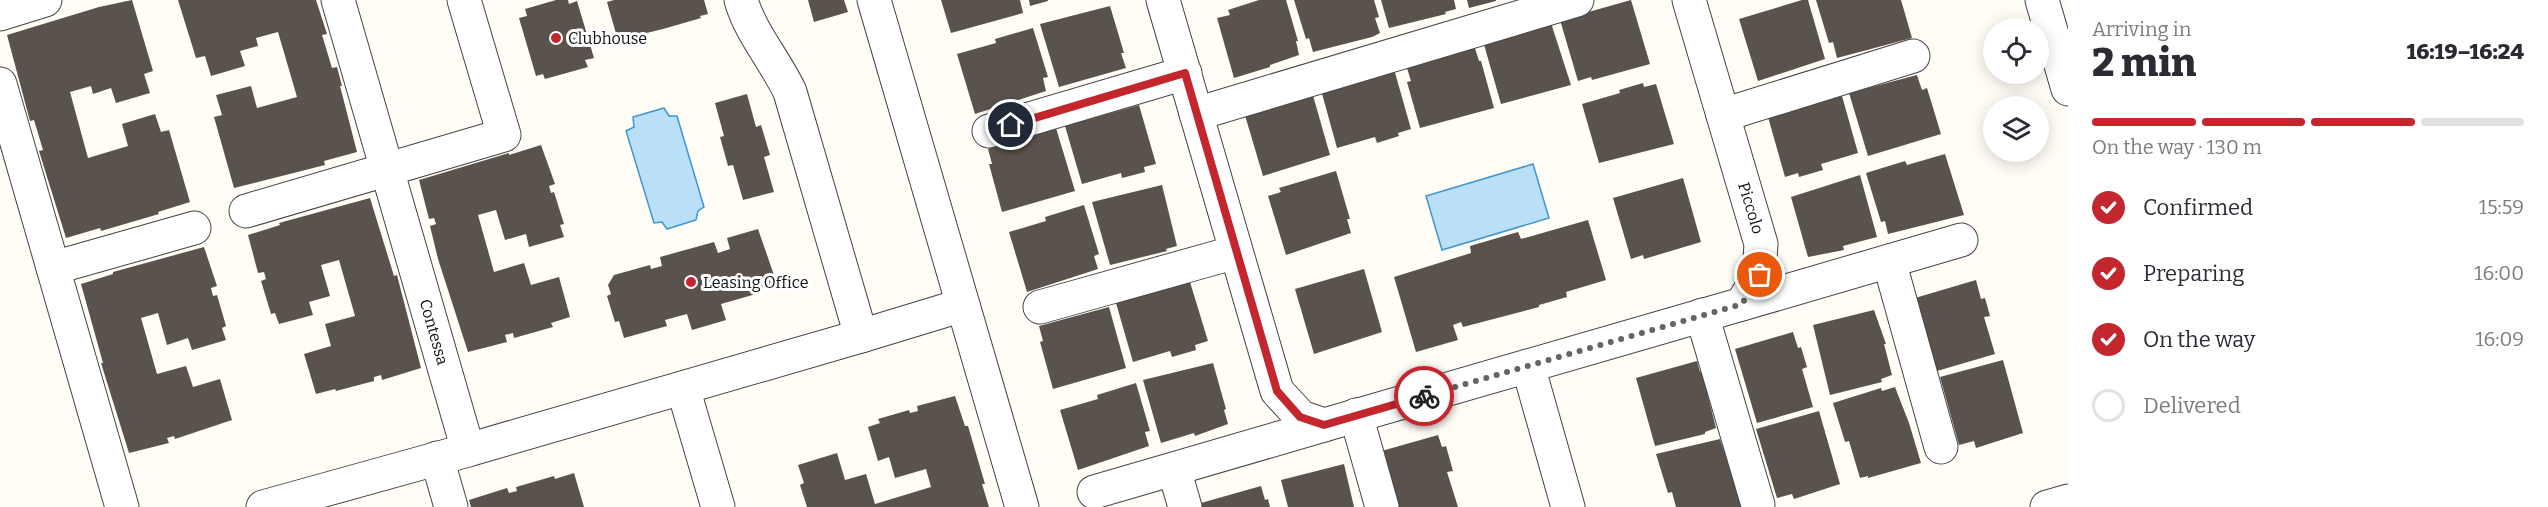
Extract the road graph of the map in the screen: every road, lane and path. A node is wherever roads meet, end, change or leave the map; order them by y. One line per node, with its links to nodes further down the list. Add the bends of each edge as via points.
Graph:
1 (45, 0): 10 (street)
2 (338, 0): 18 (street, Contessa)
3 (464, 0): 18 (street, via 504,135)
4 (741, 0): 29 (street, via 790,92)
5 (874, 0): 25 (street)
6 (1163, 0): 12 (street)
7 (1578, 0): 15 (street)
8 (1689, 0): 16 (street, Piccolo)
9 (2042, 0): 14 (street)
10 (0, 14)
11 (1913, 56): 16 (street)
12 (1185, 73): 15 (street); 17 (street)
13 (0, 84): 24 (street)
14 (2068, 89)
15 (1196, 114): 22 (street)
16 (1723, 115): 26 (street, Piccolo, via 1761,244 1760,275)
17 (989, 132)
18 (387, 169): 19 (street); 35 (street, Contessa)
19 (246, 211)
20 (194, 228): 24 (street)
21 (1961, 240): 23 (street)
22 (1236, 252): 27 (street); 33 (street, via 1277,391 1300,417)
23 (1889, 261): 26 (street); 34 (street)
24 (53, 268): 41 (street)
25 (963, 304): 29 (street); 45 (street)
26 (1742, 304): 28 (street)
27 (1040, 307)
28 (1702, 315): 30 (street); 40 (street)
29 (861, 336): 31 (street)
30 (1528, 366): 32 (street); 48 (street)
31 (683, 388): 35 (street); 44 (street)
32 (1356, 416): 33 (street); 47 (street)
33 (1324, 425): 36 (street)
34 (1941, 447)
35 (452, 454): 38 (street); 43 (street, Contessa)
36 (1174, 469): 37 (street); 46 (street)
37 (1094, 492)
38 (345, 496): 42 (street)
39 (2068, 501): 49 (street)
40 (1758, 505)
41 (122, 507)
42 (263, 507)
43 (451, 507)
44 (718, 507)
45 (1022, 507)
46 (1185, 507)
47 (1382, 507)
48 (1568, 507)
49 (2047, 507)

